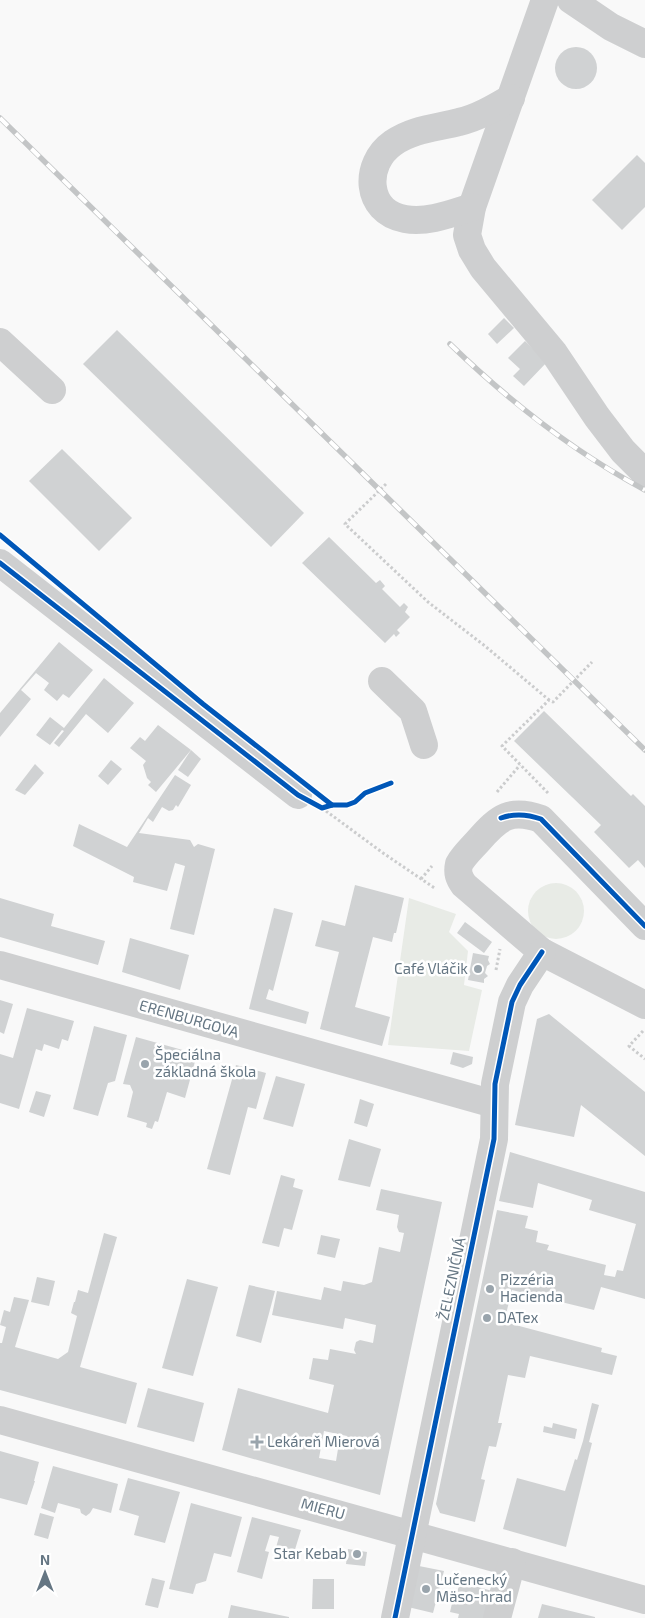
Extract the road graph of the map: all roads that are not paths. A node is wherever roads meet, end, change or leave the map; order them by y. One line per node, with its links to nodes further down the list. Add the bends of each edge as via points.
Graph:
1 (546, 0): 4 (street)
2 (571, 0): 3 (street, via 610,27)
3 (645, 44)
4 (511, 98): 5 (street); 5 (street, via 460,122 410,133 382,153 374,166 373,193 389,212 403,219 445,216)
5 (472, 207): 8 (street, via 467,235 483,268 554,353 623,451)
6 (0, 342): 7 (street)
7 (52, 390)
8 (645, 473)
9 (0, 563): 12 (street)
10 (382, 681): 11 (street, via 414,711)
11 (424, 745)
12 (298, 795)
13 (645, 926): 14 (street, via 541,819 530,815 509,816 494,823 462,858 459,879)
14 (542, 952): 16 (street); 17 (street, ŽELEZNIČNÁ, via 512,1002)
15 (0, 965): 17 (street, ERENBURGOVA)
16 (644, 1001)
17 (494, 1104): 19 (street, ŽELEZNIČNÁ, via 494,1139)
18 (0, 1420): 19 (street, MIERU)
19 (413, 1534): 20 (street, MIERU); 22 (street, ŽELEZNIČNÁ)
20 (512, 1562): 21 (street, MIERU); 23 (street)
21 (645, 1600)
22 (395, 1618)
23 (497, 1618)

